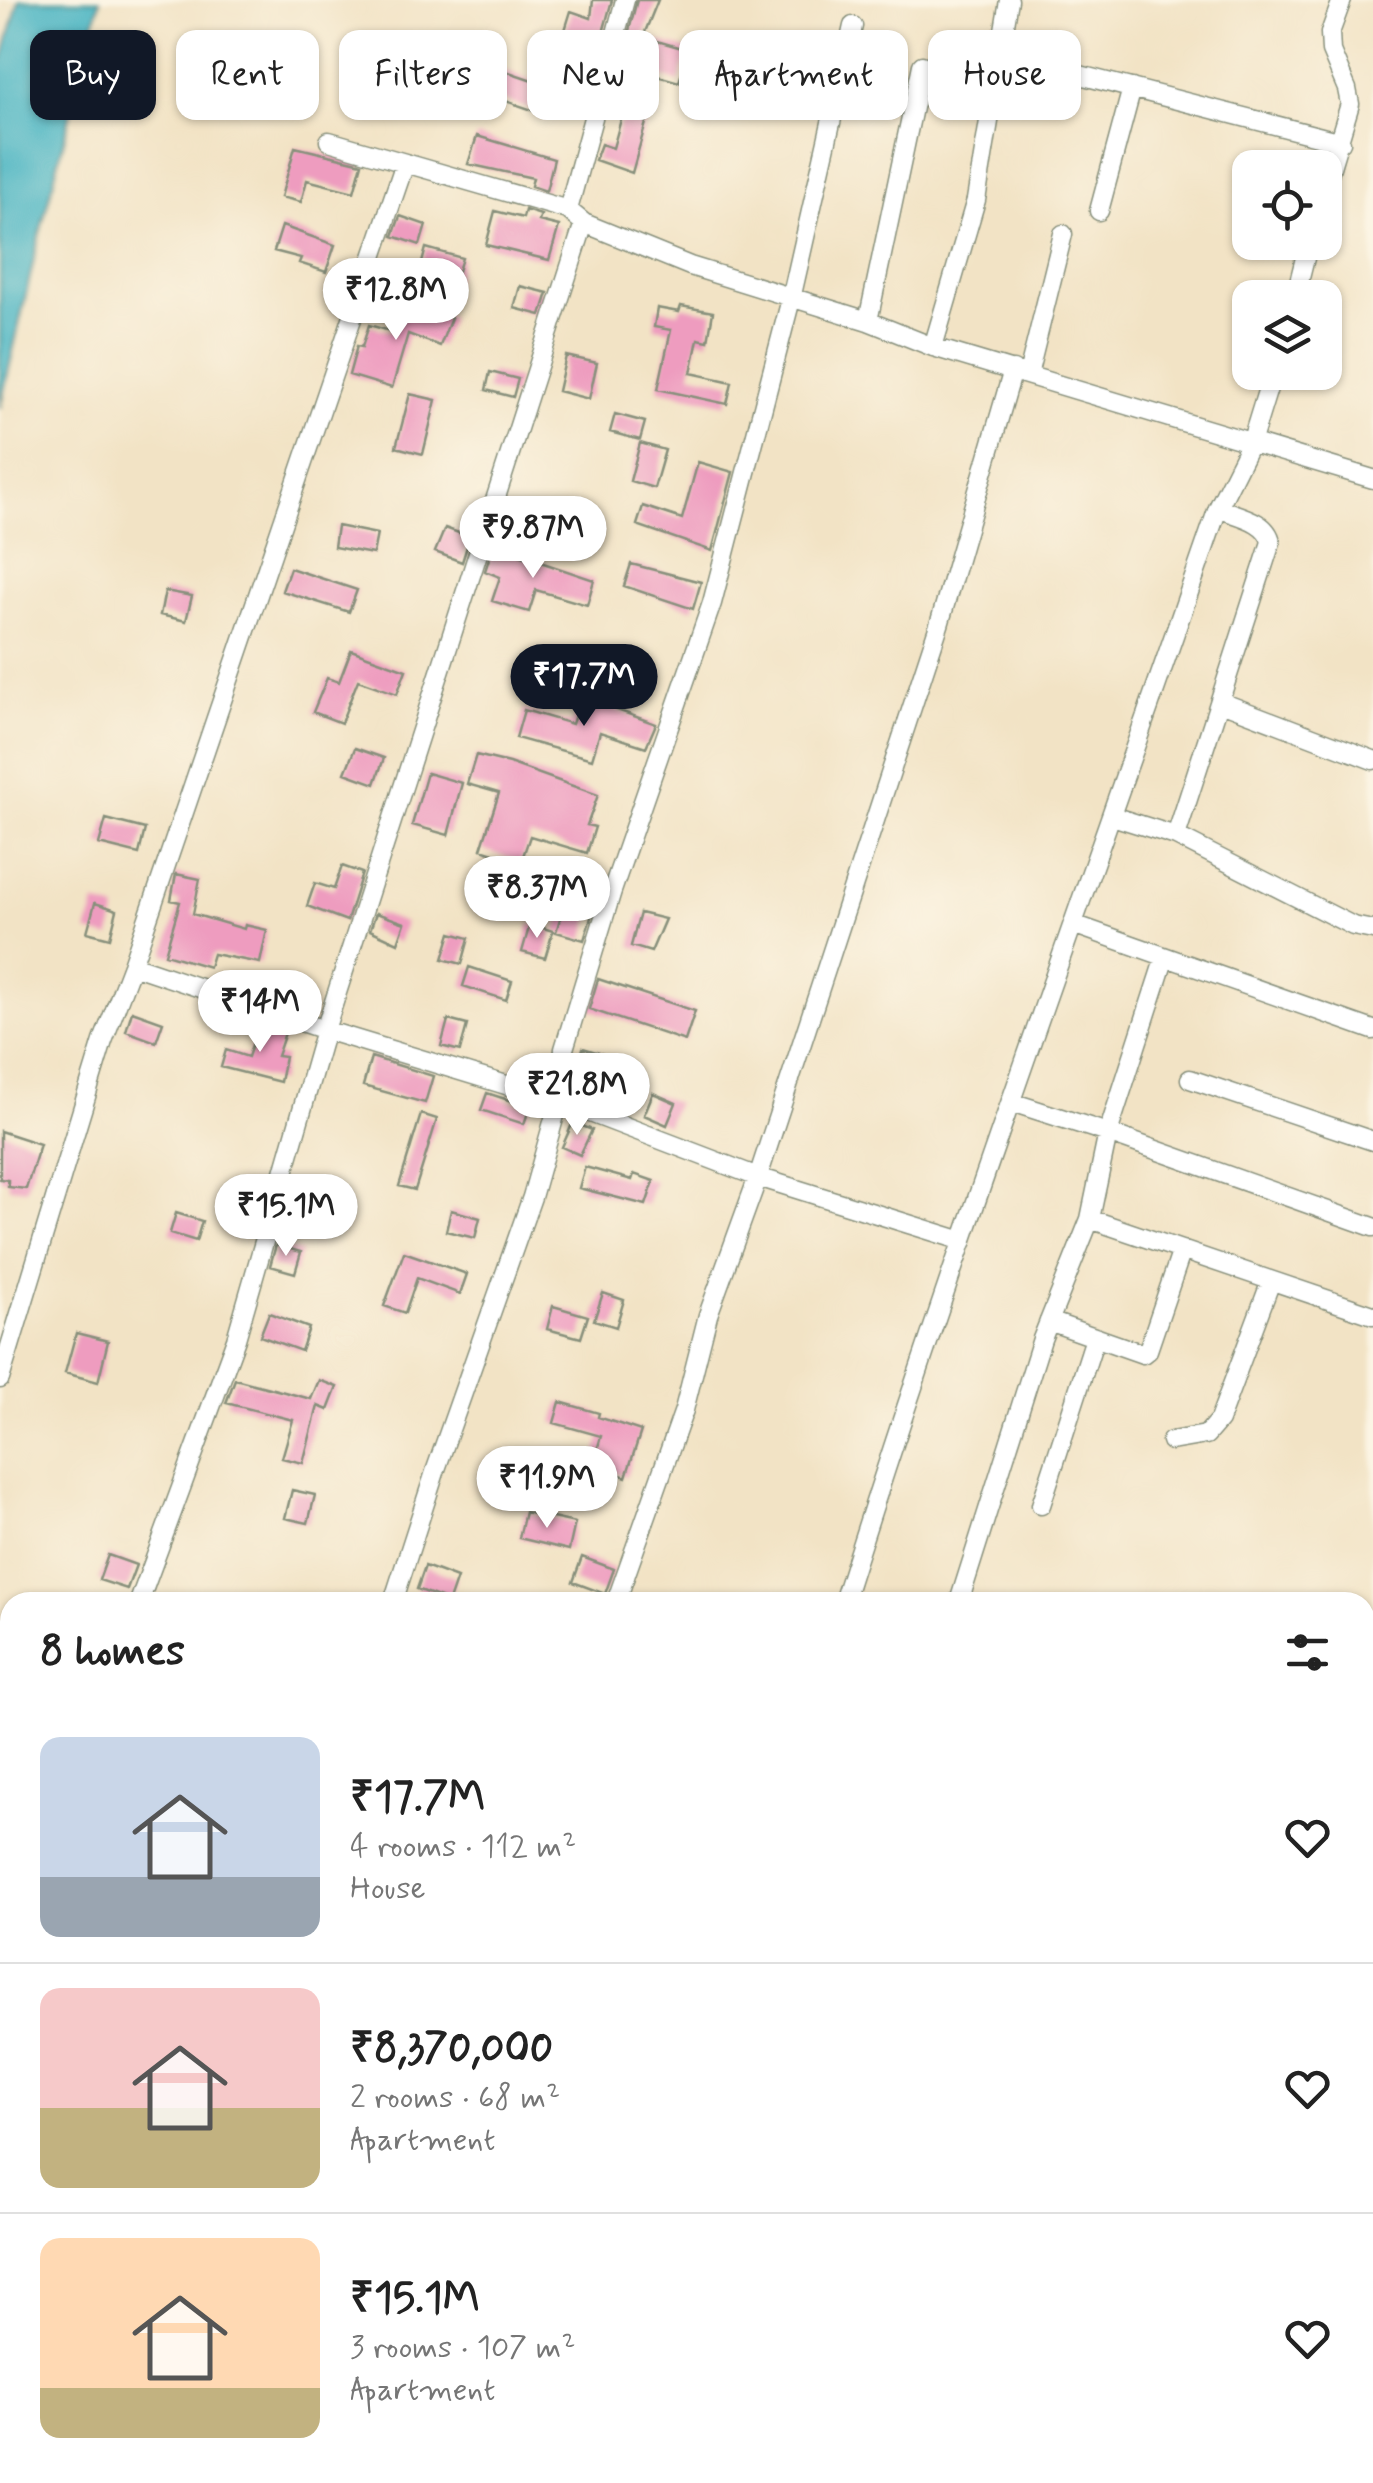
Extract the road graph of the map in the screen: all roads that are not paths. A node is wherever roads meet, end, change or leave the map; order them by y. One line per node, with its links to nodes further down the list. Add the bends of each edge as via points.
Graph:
1 (625, 0): 14 (street)
2 (1007, 0): 5 (street)
3 (1342, 0): 11 (street, via 1330,33 1350,104)
4 (853, 26): 18 (street)
5 (1002, 30)
6 (922, 65): 19 (street)
7 (1081, 75): 8 (street)
8 (1132, 88): 11 (street); 15 (street)
9 (988, 120): 20 (street, via 976,200)
10 (329, 142): 13 (street)
11 (1340, 142): 12 (street)
12 (1337, 150)
13 (405, 163): 14 (street); 33 (street)
14 (568, 210): 16 (street)
15 (1099, 211)
16 (584, 224): 18 (street); 34 (street)
17 (1063, 234): 21 (street)
18 (791, 299): 19 (street); 37 (street, via 712,603 564,1049)
19 (868, 321): 20 (street)
20 (933, 347): 21 (street)
21 (1021, 372): 23 (street); 41 (street)
22 (1267, 390): 23 (street)
23 (1252, 440): 24 (street); 25 (street)
24 (1373, 479)
25 (1218, 508): 26 (street, via 1262,525 1271,542); 28 (street)
26 (1221, 702): 27 (street); 29 (street)
27 (1373, 760)
28 (1112, 816): 29 (street); 30 (street)
29 (1176, 836): 31 (street, via 1353,926)
30 (1073, 924): 32 (street); 38 (street)
31 (1373, 930)
32 (1164, 957): 35 (street); 39 (street)
33 (132, 965): 34 (street); 50 (street)
34 (325, 1030): 37 (street); 53 (street, via 236,1339)
35 (1373, 1030)
36 (1190, 1079): 40 (street)
37 (559, 1101): 41 (street); 54 (street)
38 (1011, 1102): 39 (street); 44 (street)
39 (1108, 1132): 42 (street); 43 (street)
40 (1373, 1140)
41 (758, 1177): 44 (street); 55 (street)
42 (1090, 1219): 45 (street); 48 (street)
43 (1373, 1226)
44 (963, 1241): 56 (street)
45 (1182, 1250): 46 (street); 49 (street, via 1148,1350 1138,1354)
46 (1271, 1281): 47 (street); 51 (street, via 1219,1420 1206,1435)
47 (1373, 1315)
48 (1048, 1321): 49 (street); 57 (street)
49 (1095, 1338): 52 (street)
50 (0, 1379)
51 (1171, 1442)
52 (1041, 1505)
53 (142, 1592)
54 (396, 1592)
55 (620, 1592)
56 (846, 1592)
57 (962, 1592)

